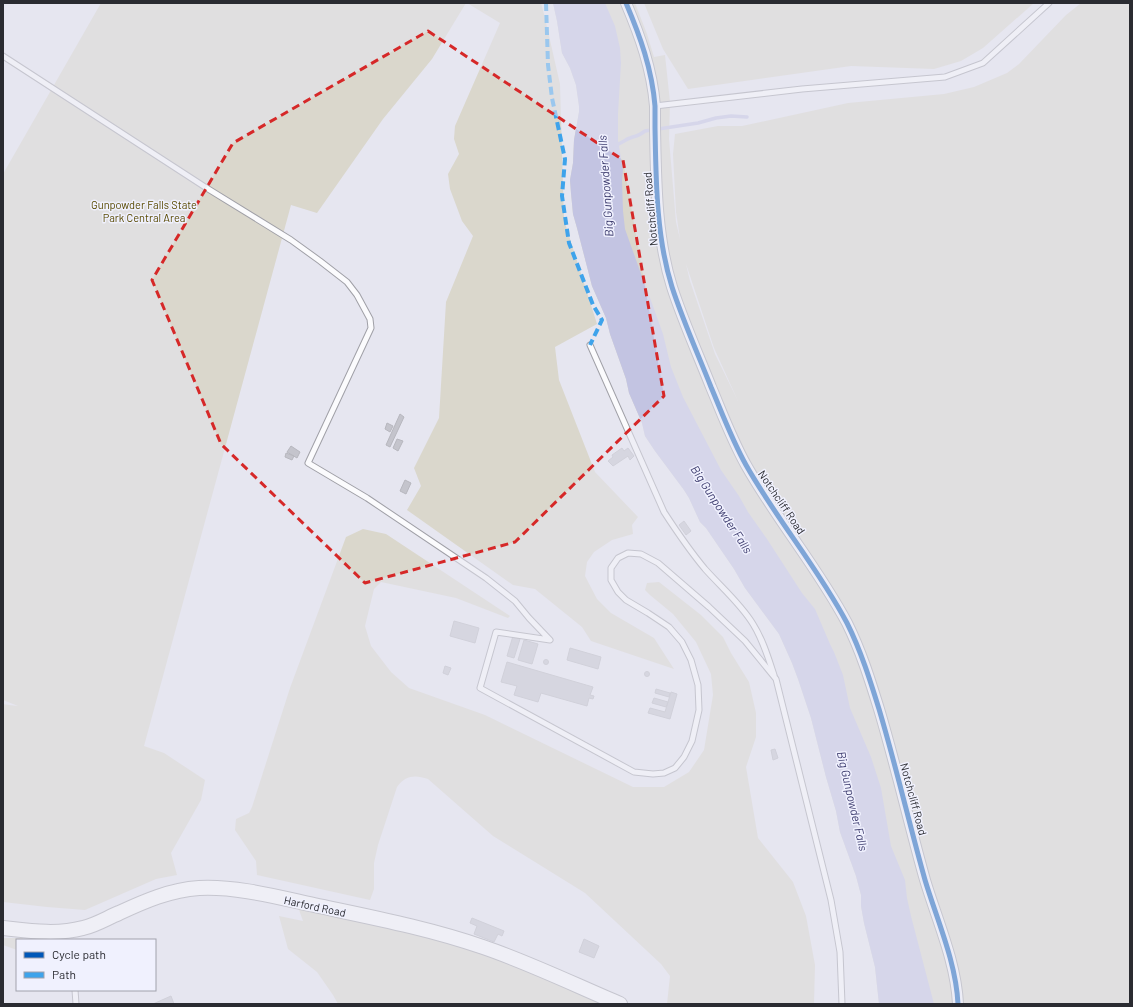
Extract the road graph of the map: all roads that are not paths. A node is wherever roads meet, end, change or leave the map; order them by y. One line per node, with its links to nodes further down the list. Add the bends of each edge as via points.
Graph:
1 (626, 3): 4 (street, Notchcliff Road, via 646,57)
2 (1049, 3): 4 (lane, via 983,63 946,77 802,89)
3 (3, 56): 6 (lane, via 205,187 292,240 347,282 357,295 370,318 371,328 308,463 367,498 486,578 515,601 550,640 496,632 480,688 634,772 664,773 675,768 692,741 699,710 698,685 691,660 682,642 668,627 626,600 611,580 611,568 618,558 628,553 641,554 658,563 704,602 745,641)
4 (655, 106): 12 (street, Notchcliff Road, via 658,210 661,238 672,286 733,439 746,465 823,581 848,625 868,673 925,880 955,976)
5 (590, 345): 6 (lane, via 664,512 705,569 753,624)
6 (776, 679): 11 (lane, via 830,900 840,952)
7 (3, 928): 10 (main road, Harford Road, via 71,933 166,894 200,888 233,890 268,895 457,939 504,955)
8 (75, 991): 9 (lane)
9 (76, 1004)
10 (620, 1004)
11 (842, 1004)
12 (958, 1004)

